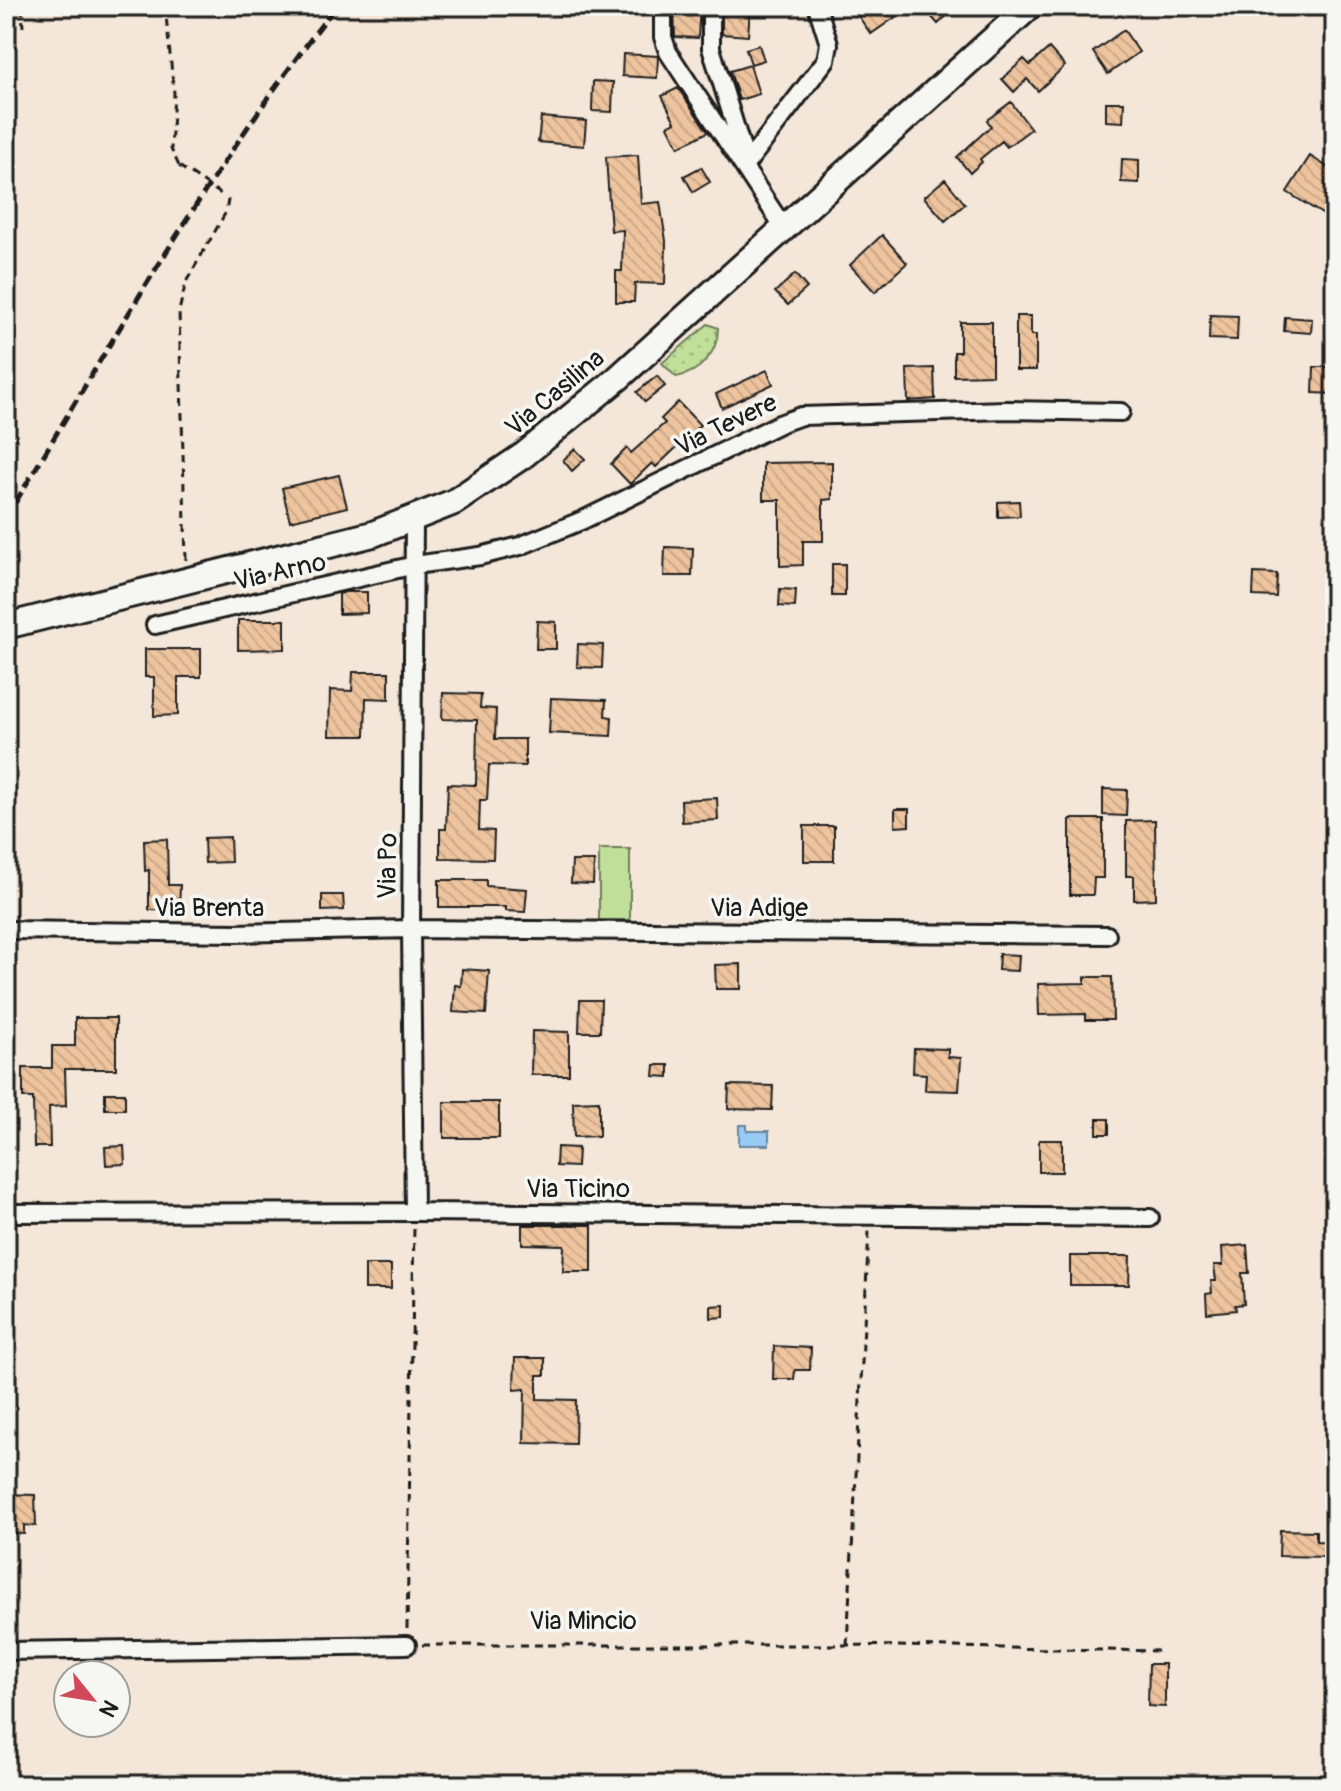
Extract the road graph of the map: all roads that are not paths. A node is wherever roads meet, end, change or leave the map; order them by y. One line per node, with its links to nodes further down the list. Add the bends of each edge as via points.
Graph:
1 (663, 6): 5 (street, via 668,52)
2 (711, 6): 5 (street, via 711,48)
3 (817, 6): 5 (street, via 829,44 826,60)
4 (1030, 6): 6 (main road, Via Casilina)
5 (746, 165): 6 (street)
6 (784, 228): 8 (main road, Via Casilina, via 524,455 469,494)
7 (1121, 412): 9 (street, Via Tevere, via 801,416 536,540 494,553)
8 (414, 520): 9 (street, Via Po); 11 (main road, Via Casilina)
9 (415, 565): 10 (street, Via Arno); 12 (street, Via Po)
10 (155, 625)
11 (6, 626)
12 (411, 929): 13 (street, Via Brenta); 14 (street, Via Adige); 15 (street, Via Po)
13 (6, 930)
14 (1107, 935)
15 (414, 1212): 16 (street, Via Ticino); 17 (street, Via Ticino)
16 (6, 1213)
17 (1150, 1218)
18 (407, 1645): 19 (street)
19 (6, 1651)

